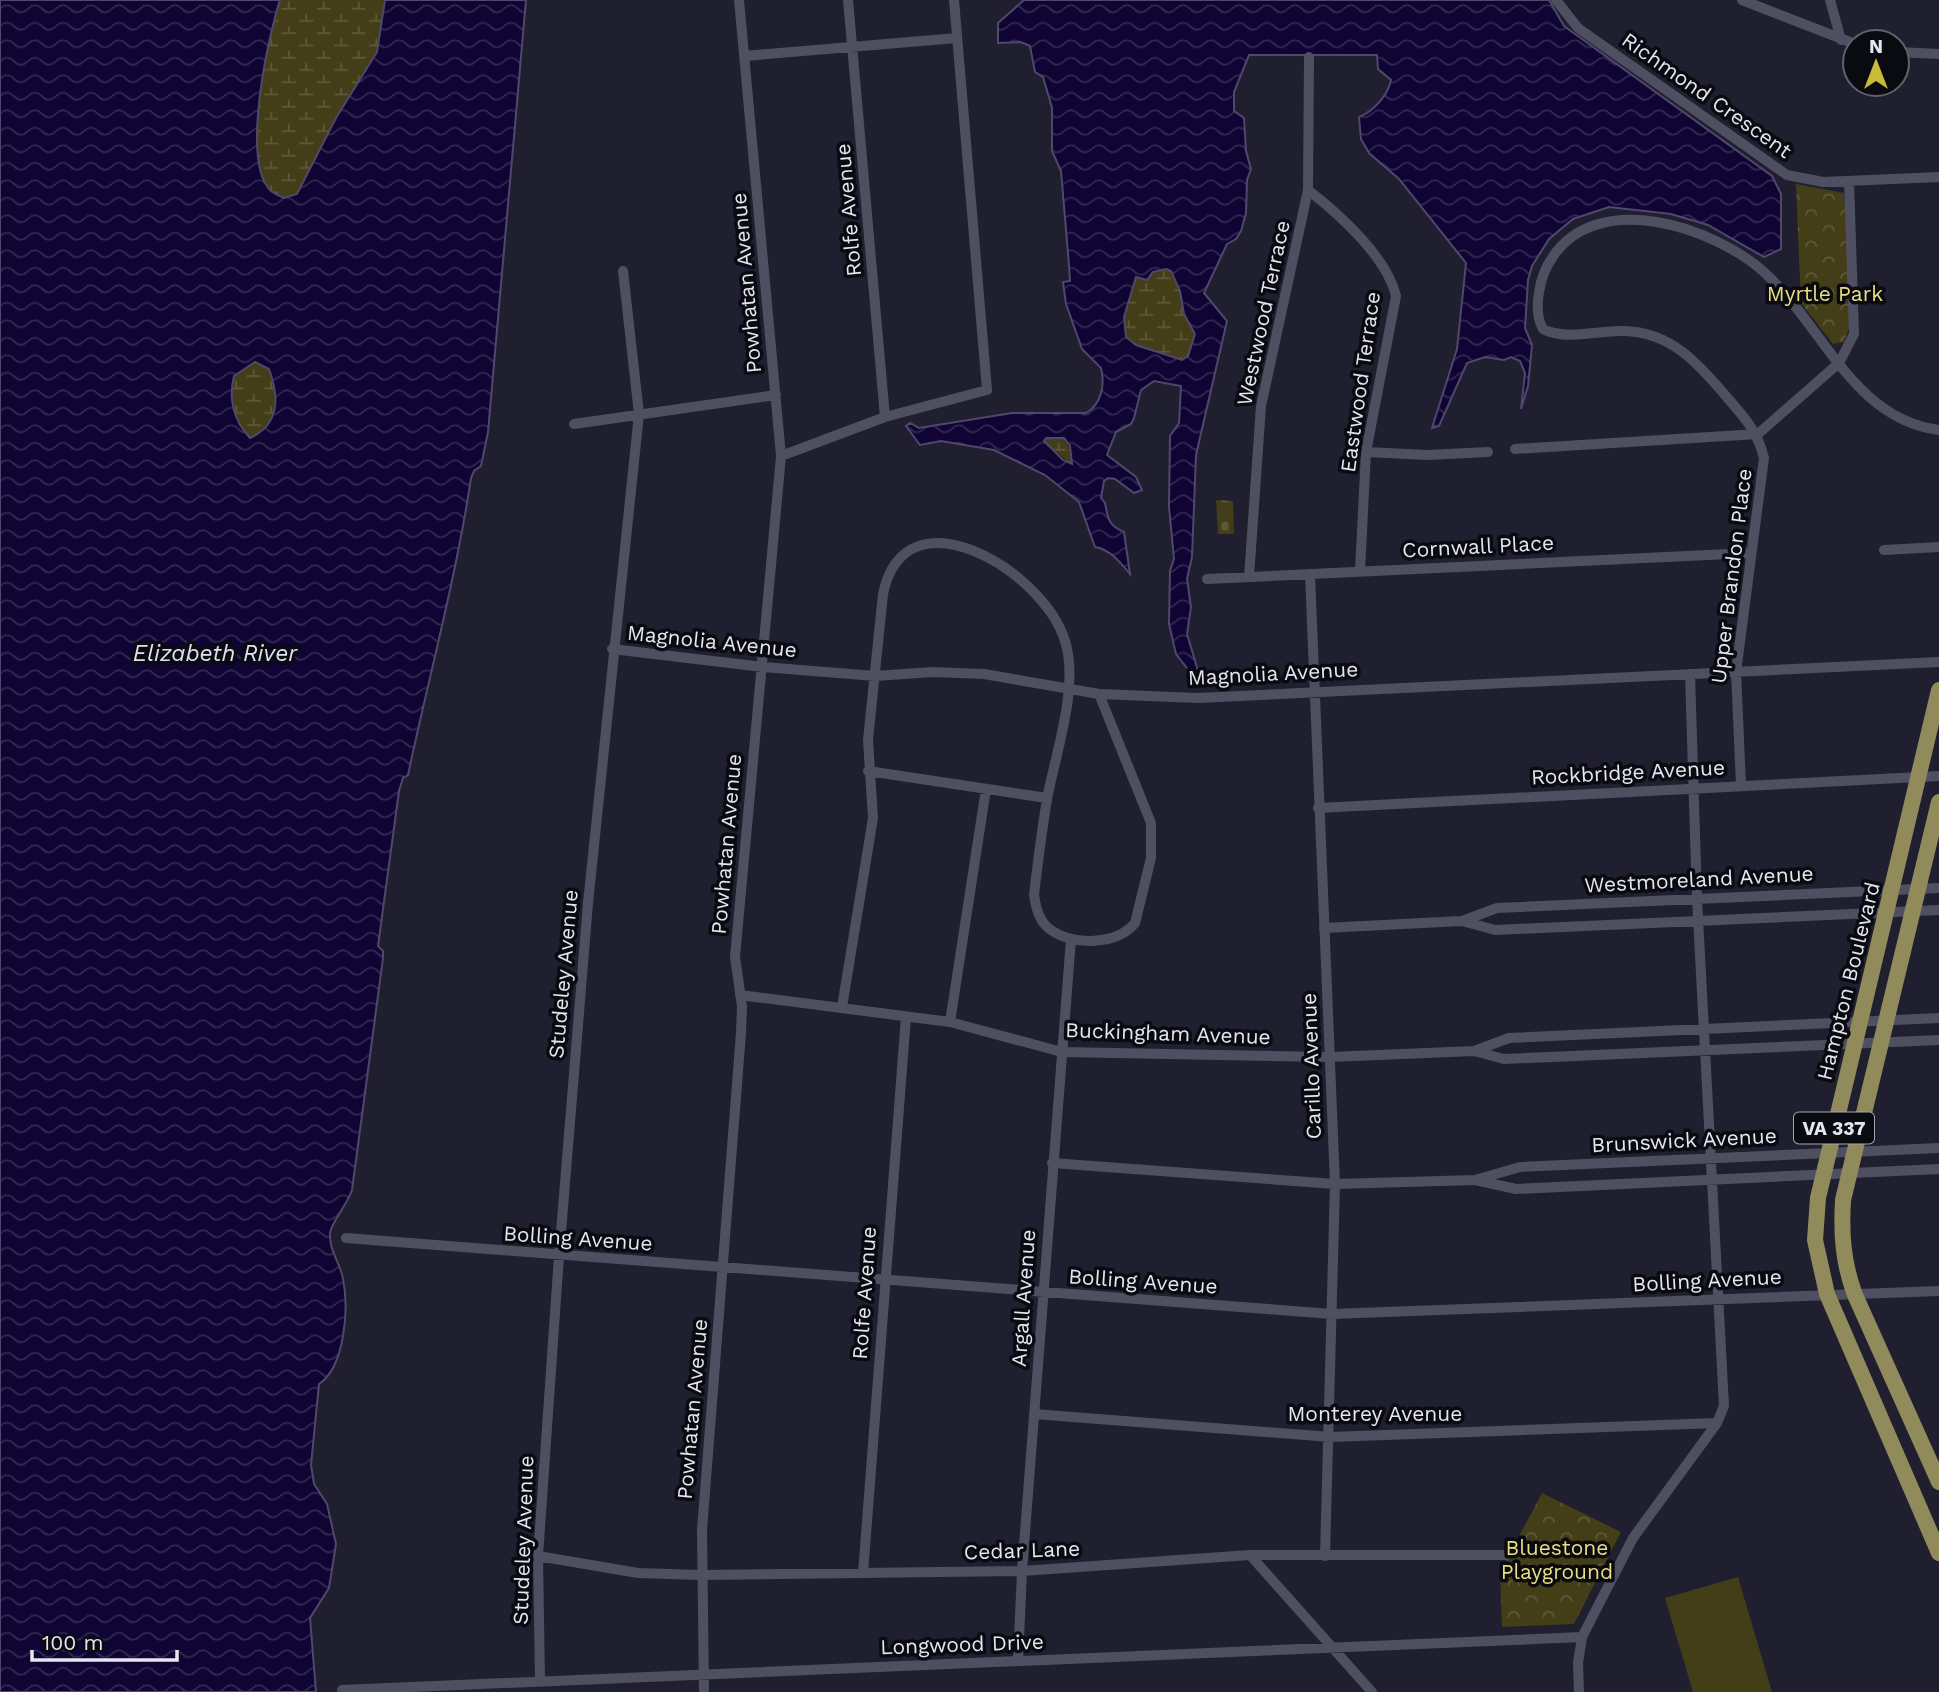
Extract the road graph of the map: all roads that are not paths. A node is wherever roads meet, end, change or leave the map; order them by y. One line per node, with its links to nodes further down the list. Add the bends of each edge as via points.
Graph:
1 (739, 0): 12 (street, Powhatan Avenue)
2 (848, 0): 9 (street, Rolfe Avenue)
3 (954, 0): 7 (street)
4 (1556, 0): 15 (street, Richmond Crescent, via 1578,28 1775,169 1804,179)
5 (1741, 0): 8 (street)
6 (1830, 0): 8 (street)
7 (957, 38): 9 (street); 21 (street, via 987,390)
8 (1841, 40)
9 (852, 46): 12 (street); 21 (street, Rolfe Avenue)
10 (1911, 53): 11 (street)
11 (1939, 54)
12 (745, 56): 19 (street, Powhatan Avenue)
13 (1309, 57): 16 (street, Westwood Terrace)
14 (1939, 177): 15 (street, Richmond Crescent)
15 (1849, 181): 18 (street, via 1856,324)
16 (1308, 190): 26 (street, Eastwood Terrace, via 1340,218 1393,283 1394,310); 34 (street, Westwood Terrace, via 1261,406)
17 (623, 271): 20 (street, Studeley Avenue)
18 (1839, 363): 23 (street, via 1877,405 1915,425); 24 (street); 24 (street, via 1766,274 1705,237 1659,223 1603,221 1572,234 1559,246 1542,279 1538,315 1543,329 1638,332 1676,346 1695,359)
19 (776, 395): 20 (street); 28 (street, Powhatan Avenue)
20 (639, 414): 22 (street); 36 (street, Studeley Avenue)
21 (885, 417): 28 (street)
22 (574, 424)
23 (1939, 430)
24 (1758, 434): 25 (street); 31 (street, Upper Brandon Place, via 1764,458)
25 (1515, 449)
26 (1366, 452): 27 (street); 32 (street, Eastwood Terrace)
27 (1488, 452)
28 (781, 456): 38 (street, Powhatan Avenue)
29 (1939, 547): 30 (street)
30 (1884, 550)
31 (1750, 553): 32 (street, Cornwall Place); 39 (street, Upper Brandon Place)
32 (1360, 571): 33 (street, Cornwall Place)
33 (1310, 574): 34 (street, Cornwall Place); 44 (street, Carillo Avenue)
34 (1249, 577): 35 (street, Cornwall Place)
35 (1207, 579)
36 (612, 649): 38 (street, Magnolia Avenue); 93 (street, Studeley Avenue)
37 (1939, 662): 39 (street, Magnolia Avenue)
38 (763, 667): 41 (street, Magnolia Avenue); 66 (street, Powhatan Avenue, via 735,957)
39 (1736, 672): 40 (street, Magnolia Avenue); 49 (street, Upper Brandon Place)
40 (1690, 674): 44 (street, Magnolia Avenue); 50 (street, Upper Brandon Place)
41 (875, 676): 43 (street, Magnolia Avenue, via 984,674); 43 (street, via 883,594 890,570 911,551 946,544 1002,563 1038,593 1066,642); 46 (street)
42 (1939, 690): 48 (main road, Hampton Boulevard / VA 337)
43 (1068, 691): 45 (street, Magnolia Avenue); 52 (street)
44 (1314, 691): 45 (street, Magnolia Avenue, via 1198,698); 54 (street, Carillo Avenue)
45 (1099, 694): 65 (street, via 1151,823 1152,849 1139,915 1130,930 1101,940)
46 (868, 771): 51 (street); 67 (street, via 873,818)
47 (1939, 776): 48 (street, Rockbridge Avenue)
48 (1918, 778): 49 (street, Rockbridge Avenue); 57 (main road, Hampton Boulevard / VA 337)
49 (1741, 785): 50 (street, Rockbridge Avenue)
50 (1694, 787): 54 (street, Rockbridge Avenue); 58 (street, Upper Brandon Place)
51 (986, 789): 52 (street); 72 (street)
52 (1047, 798): 65 (street, via 1036,910 1051,930)
53 (1939, 802): 56 (main road, VA 337)
54 (1318, 808): 64 (street, Carillo Avenue)
55 (1939, 888): 56 (street, Westmoreland Avenue)
56 (1918, 889): 57 (street, Westmoreland Avenue); 60 (main road, VA 337)
57 (1892, 890): 58 (street, Westmoreland Avenue); 61 (main road, Hampton Boulevard / VA 337)
58 (1697, 899): 62 (street, Westmoreland Avenue, via 1497,908); 63 (street, Upper Brandon Place)
59 (1939, 910): 60 (street, Westmoreland Avenue)
60 (1913, 911): 61 (street, Westmoreland Avenue); 70 (main road, VA 337)
61 (1886, 913): 63 (street, Westmoreland Avenue); 71 (main road, Hampton Boulevard / VA 337)
62 (1462, 920): 63 (street, Westmoreland Avenue, via 1495,930); 64 (street, Westmoreland Avenue)
63 (1698, 920): 73 (street, Upper Brandon Place)
64 (1324, 928): 80 (street, Carillo Avenue)
65 (1071, 939): 79 (street, Argall Avenue)
66 (740, 995): 67 (street, Buckingham Avenue); 94 (street, Powhatan Avenue)
67 (842, 1007): 68 (street, Buckingham Avenue)
68 (906, 1017): 72 (street, Buckingham Avenue); 95 (street, Rolfe Avenue)
69 (1939, 1018): 70 (street, Buckingham Avenue)
70 (1887, 1020): 71 (street, Buckingham Avenue); 76 (main road, VA 337)
71 (1860, 1021): 73 (street, Buckingham Avenue); 75 (main road, Hampton Boulevard / VA 337)
72 (950, 1023): 79 (street, Buckingham Avenue)
73 (1704, 1028): 77 (street, Upper Brandon Place); 78 (street, Buckingham Avenue, via 1509,1038)
74 (1939, 1040): 76 (street, Buckingham Avenue)
75 (1855, 1043): 76 (street, Buckingham Avenue); 77 (street, Buckingham Avenue); 83 (main road, Hampton Boulevard / VA 337)
76 (1881, 1043): 82 (main road, VA 337)
77 (1705, 1050): 78 (street, Buckingham Avenue, via 1504,1059); 84 (street, Upper Brandon Place)
78 (1474, 1051): 80 (street, Buckingham Avenue)
79 (1062, 1052): 80 (street, Buckingham Avenue); 85 (street, Argall Avenue)
80 (1330, 1057): 91 (street, Carillo Avenue)
81 (1939, 1148): 82 (street, Brunswick Avenue)
82 (1855, 1152): 83 (street, Brunswick Avenue); 87 (main road, VA 337)
83 (1828, 1154): 84 (street, Brunswick Avenue); 88 (main road, Hampton Boulevard / VA 337)
84 (1710, 1158): 89 (street, Brunswick Avenue, via 1520,1167); 90 (street, Upper Brandon Place)
85 (1052, 1163): 91 (street, Brunswick Avenue); 97 (street, Argall Avenue)
86 (1939, 1169): 87 (street, Brunswick Avenue)
87 (1850, 1173): 88 (street, Brunswick Avenue); 99 (main road, VA 337, via 1841,1233)
88 (1823, 1175): 90 (street, Brunswick Avenue); 98 (main road, Hampton Boulevard / VA 337, via 1815,1240)
89 (1475, 1180): 90 (street, Brunswick Avenue, via 1516,1189); 91 (street, Brunswick Avenue)
90 (1711, 1180): 100 (street, Upper Brandon Place)
91 (1335, 1184): 101 (street, Carillo Avenue)
92 (346, 1238): 93 (street, Bolling Avenue)
93 (559, 1256): 94 (street, Bolling Avenue); 109 (street, Studeley Avenue)
94 (723, 1268): 95 (street, Bolling Avenue); 113 (street, Powhatan Avenue)
95 (884, 1281): 97 (street, Bolling Avenue); 112 (street, Rolfe Avenue)
96 (1939, 1291): 99 (street, Bolling Avenue)
97 (1043, 1293): 101 (street, Bolling Avenue); 102 (street, Argall Avenue)
98 (1827, 1294): 99 (street, Bolling Avenue); 100 (street, Bolling Avenue); 106 (main road, Hampton Boulevard / VA 337)
99 (1855, 1295): 105 (main road, VA 337)
100 (1718, 1298): 101 (street, Bolling Avenue); 103 (street, Upper Brandon Place, via 1724,1406)
101 (1332, 1314): 104 (street, Carillo Avenue)
102 (1034, 1414): 104 (street, Monterey Avenue); 111 (street, Argall Avenue)
103 (1717, 1423): 104 (street, Monterey Avenue); 114 (street, via 1633,1538)
104 (1330, 1437): 110 (street, Carillo Avenue)
105 (1939, 1482)
106 (1939, 1553)
107 (1250, 1555): 110 (street, Cedar Lane); 111 (street, Cedar Lane); 115 (street)
108 (1507, 1555): 110 (street, Cedar Lane)
109 (538, 1556): 113 (street, Cedar Lane, via 638,1573); 118 (street, Studeley Avenue)
110 (1325, 1556)
111 (1022, 1572): 112 (street, Cedar Lane); 116 (street, Argall Avenue)
112 (863, 1573): 113 (street, Cedar Lane)
113 (701, 1576): 117 (street, Powhatan Avenue)
114 (1583, 1637): 115 (street, Longwood Drive); 123 (street)
115 (1331, 1647): 116 (street, Longwood Drive); 122 (street)
116 (1018, 1661): 117 (street, Longwood Drive)
117 (703, 1674): 118 (street, Longwood Drive); 121 (street, Powhatan Avenue)
118 (540, 1681): 119 (street, Longwood Drive)
119 (426, 1689): 120 (street, Longwood Drive)
120 (342, 1690)
121 (704, 1692)
122 (1372, 1692)
123 (1579, 1692)

